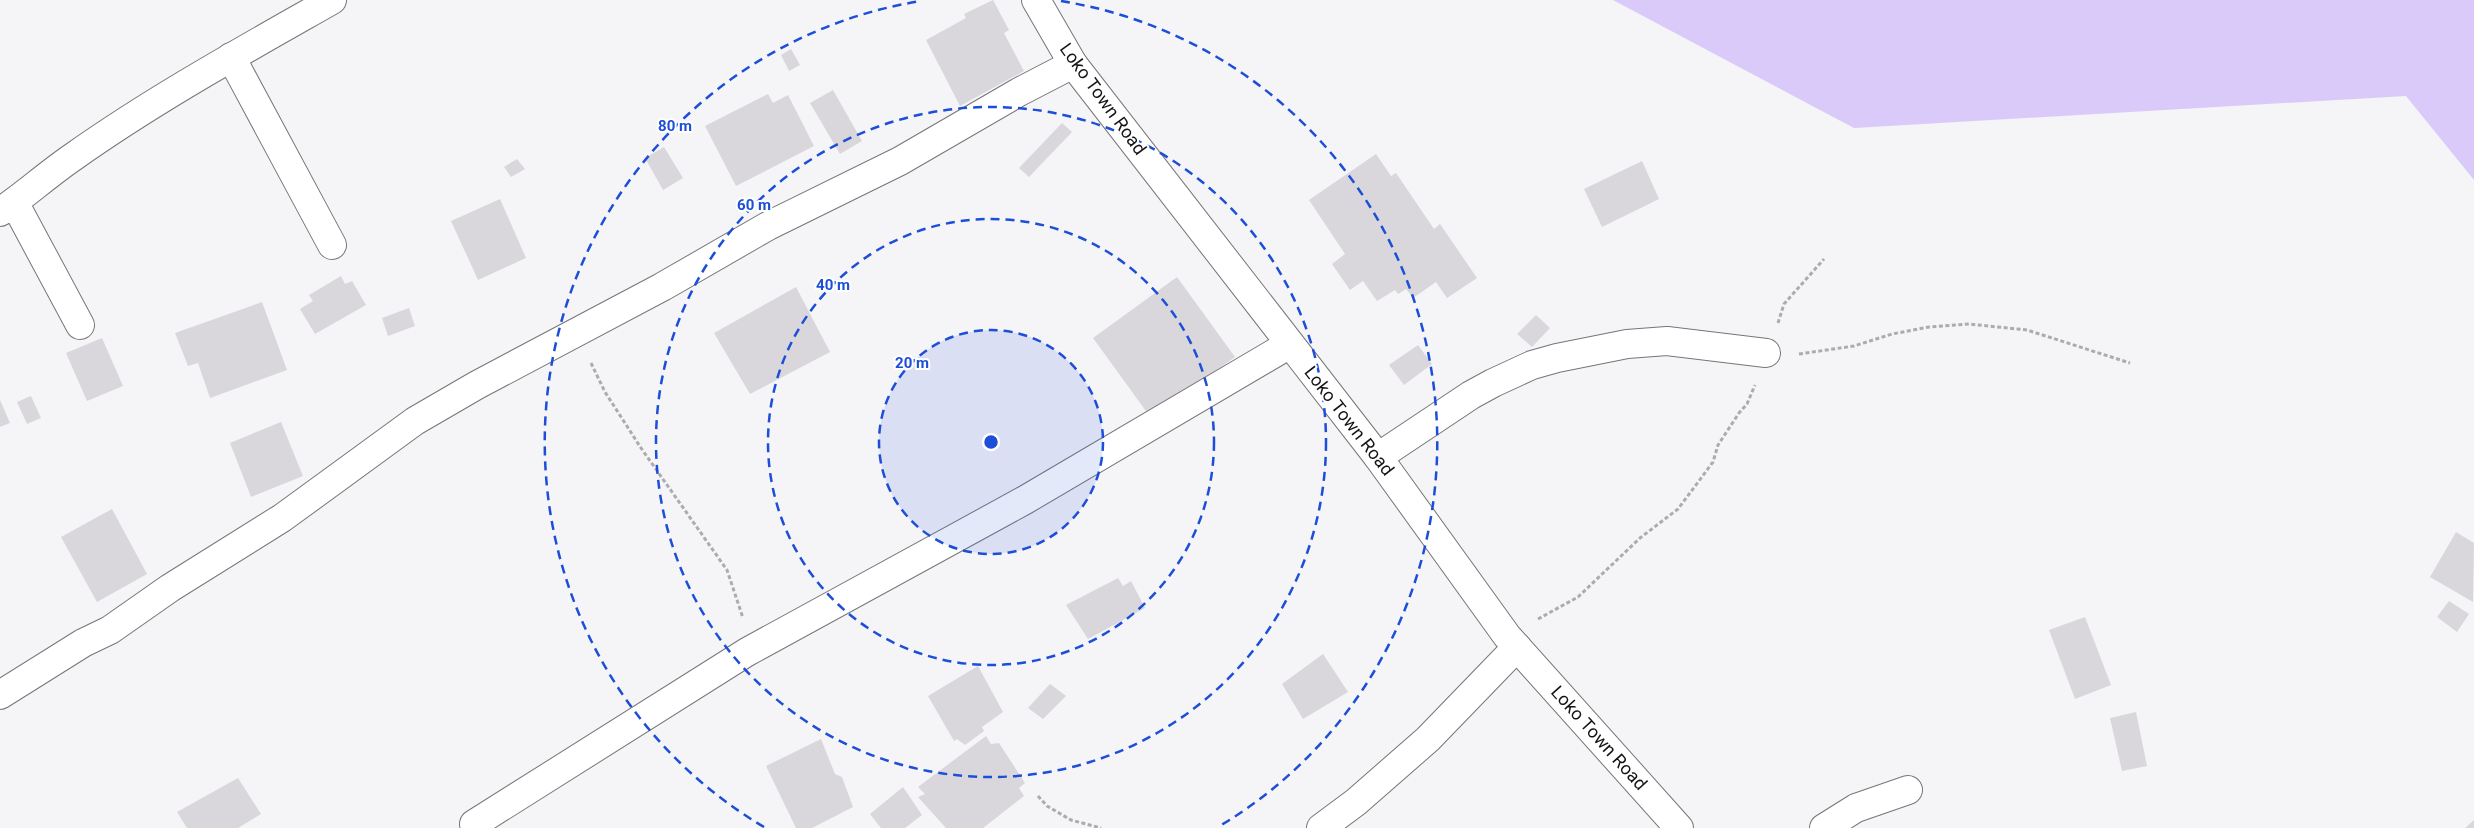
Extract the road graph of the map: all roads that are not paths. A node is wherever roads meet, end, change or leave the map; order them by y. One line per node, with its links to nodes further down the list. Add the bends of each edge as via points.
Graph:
1 (332, 0): 3 (street)
2 (1036, 0): 4 (street, Loko Town Road)
3 (231, 57): 5 (street, via 72,157); 6 (street)
4 (1073, 64): 8 (street, Loko Town Road); 12 (street, via 900,161 768,226 662,288 415,421 282,518 110,630 83,643)
5 (7, 207): 7 (street)
6 (332, 245)
7 (80, 324)
8 (1290, 344): 10 (street, Loko Town Road); 14 (street, via 1025,500 747,652)
9 (1766, 353): 10 (street, via 1667,341 1626,344 1557,358 1532,365 1478,391)
10 (1378, 457): 11 (street, Loko Town Road)
11 (1512, 641): 15 (street, via 1428,738 1356,802); 16 (street, Loko Town Road)
12 (0, 696)
13 (1908, 790): 17 (street, via 1856,808)
14 (474, 824)
15 (1321, 828)
16 (1679, 828)
17 (1824, 828)

